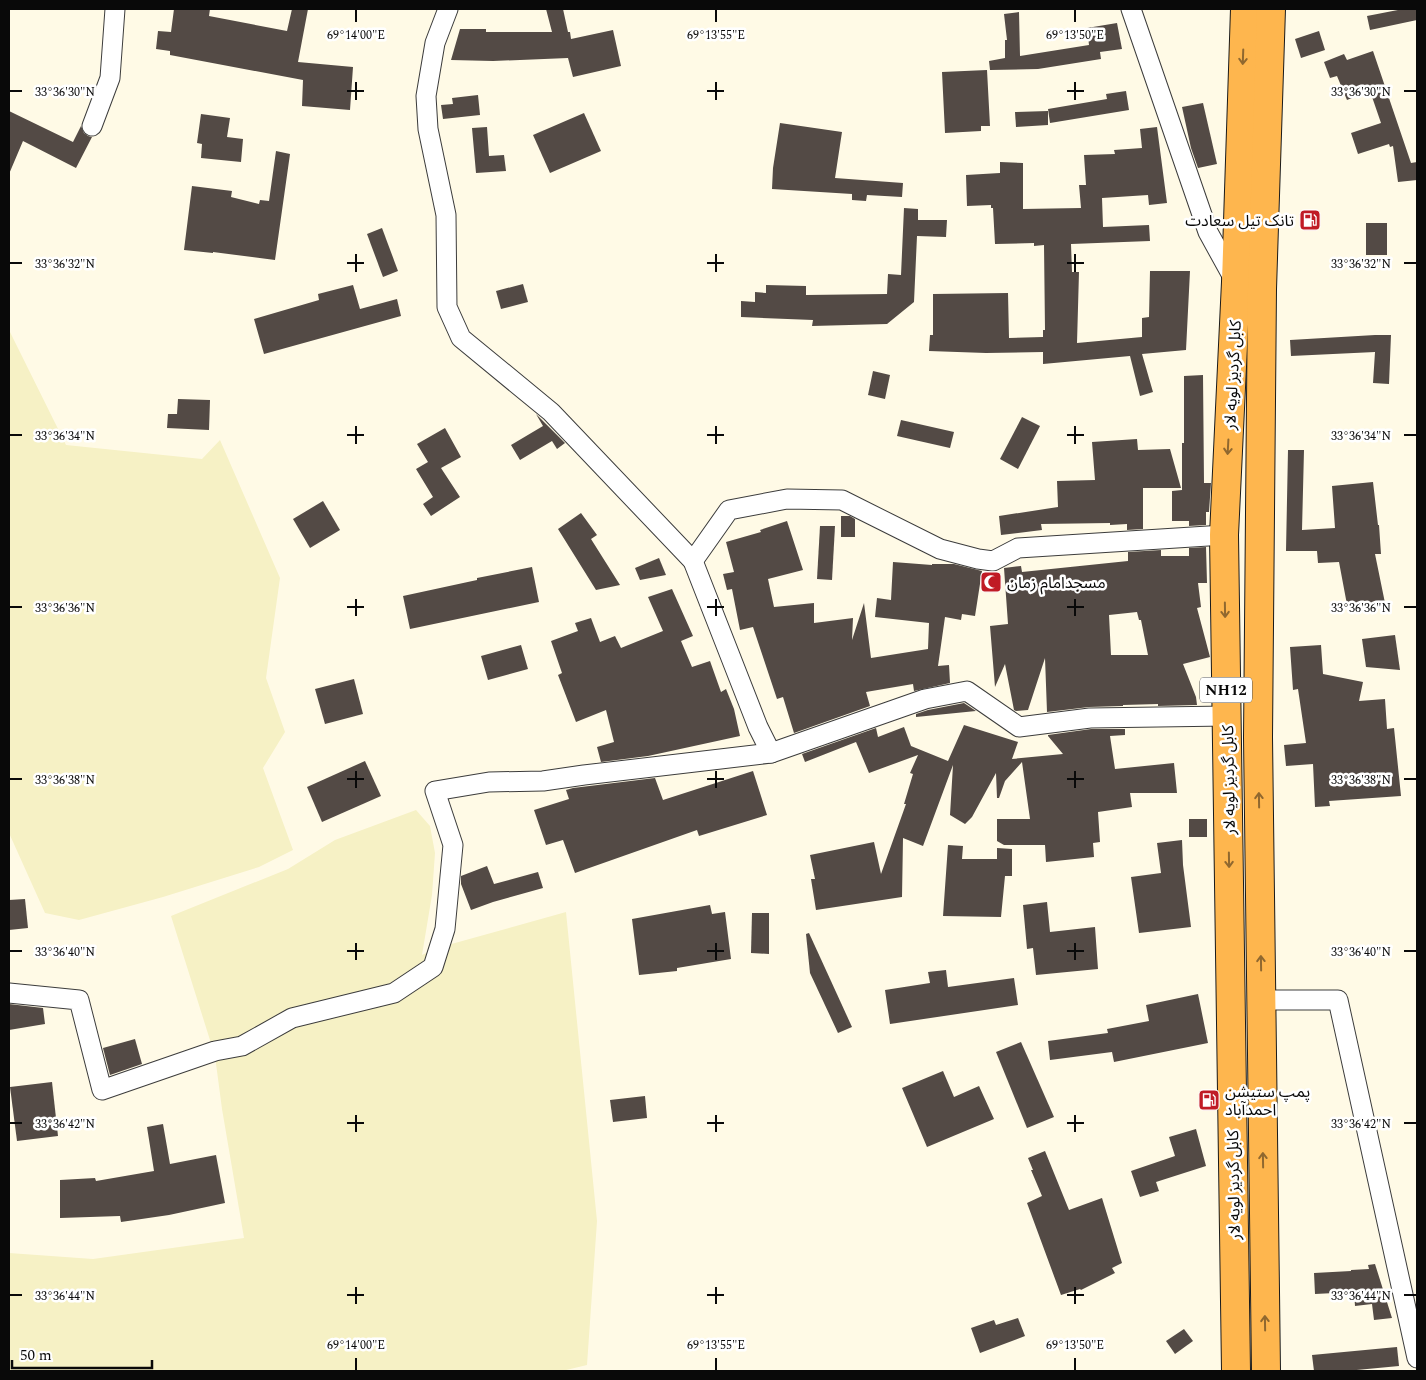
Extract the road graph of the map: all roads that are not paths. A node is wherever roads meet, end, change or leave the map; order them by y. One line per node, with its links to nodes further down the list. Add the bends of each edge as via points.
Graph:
1 (115, 9): 6 (street, via 110,78)
2 (448, 9): 9 (street, via 435,43 426,96 428,129 446,215 447,307 461,338 551,412)
3 (1131, 9): 7 (street, via 1208,232)
4 (1245, 9): 7 (highway, کابل گردیز لویه لار / NH12, one-way to 7)
5 (1270, 9): 13 (highway, کابل گردیز لویه لار / NH12, one-way to 5, via 1258,737 1262,299)
6 (92, 126)
7 (1236, 282): 8 (highway, کابل گردیز لویه لار / NH12, one-way to 8)
8 (1224, 535): 9 (street, via 1018,548 993,561 940,549 842,500 787,499 729,510); 10 (highway, کابل گردیز لویه لار / NH12, one-way to 10)
9 (693, 560): 11 (street)
10 (1227, 716): 11 (street, via 1090,718 1019,727 967,691 925,699); 15 (highway, کابل گردیز لویه لار / NH12, one-way to 15)
11 (771, 753): 12 (street, via 543,781 489,782 434,791 453,845 445,929 434,966 394,993 292,1018 242,1046 215,1051 102,1090 79,1000)
12 (9, 992)
13 (1261, 1000): 14 (street, via 1338,1000); 16 (highway, کابل گردیز لویه لار / NH12, one-way to 13)
14 (1417, 1358)
15 (1236, 1371)
16 (1266, 1371)

